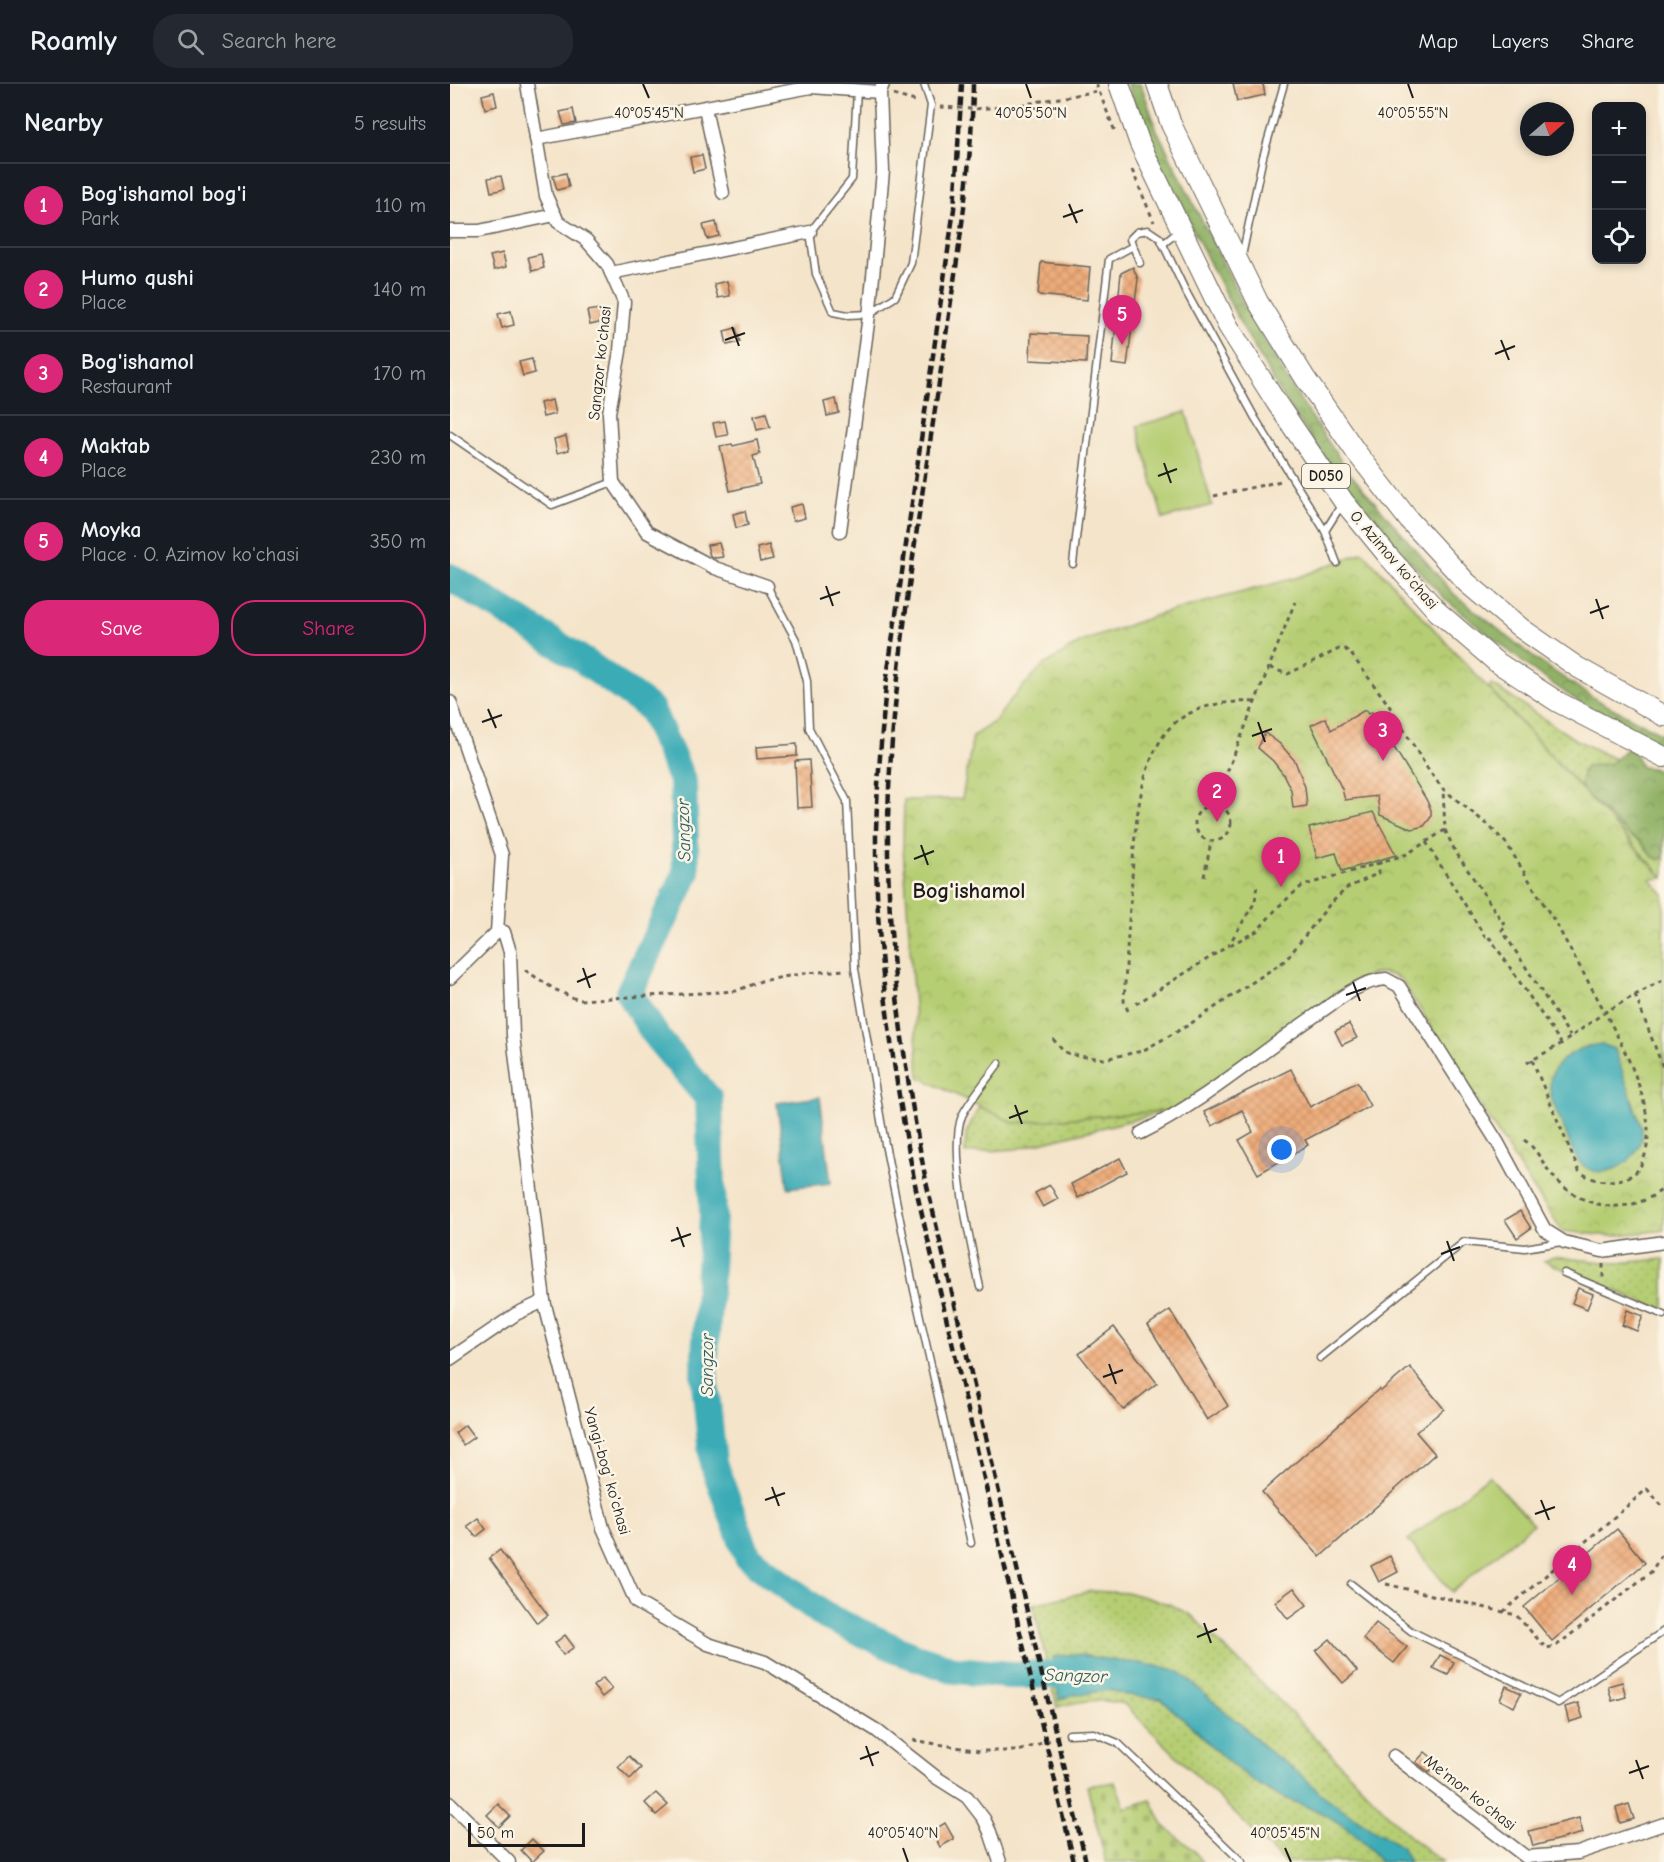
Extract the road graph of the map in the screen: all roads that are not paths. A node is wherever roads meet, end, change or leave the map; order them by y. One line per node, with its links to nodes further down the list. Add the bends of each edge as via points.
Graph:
1 (527, 84): 10 (street, Sangzor ko'chasi)
2 (924, 84): 21 (lane, via 931,105 911,263 895,297)
3 (1119, 84): 13 (main road, O. Azimov ko'chasi / D050, via 1140,144)
4 (1157, 84): 19 (main road, D050, via 1171,124)
5 (1284, 84): 19 (lane, via 1263,157)
6 (810, 86): 8 (street); 9 (street)
7 (881, 88): 8 (street); 21 (street, via 883,171)
8 (857, 90): 15 (lane, via 852,179)
9 (705, 108): 10 (street); 11 (street)
10 (536, 140): 12 (street, Sangzor ko'chasi, via 546,196)
11 (723, 193)
12 (555, 215): 14 (street, via 480,231); 20 (street, Sangzor ko'chasi, via 558,222 585,240)
13 (1181, 230): 16 (lane); 24 (main road, O. Azimov ko'chasi / D050, via 1228,326)
14 (450, 231)
15 (810, 232): 20 (street); 21 (lane, via 816,274 833,312)
16 (1163, 244): 17 (lane, via 1148,230 1137,232 1130,239); 26 (lane, via 1219,352)
17 (1133, 246): 18 (lane); 28 (lane, via 1109,259)
18 (1140, 263)
19 (1240, 266): 31 (main road, D050, via 1305,378 1356,452 1409,520 1467,583 1522,629 1577,667)
20 (611, 273): 23 (street, Sangzor ko'chasi, via 624,302 609,413)
21 (869, 314): 25 (street)
22 (450, 435): 23 (lane, via 552,505)
23 (613, 482): 29 (street, via 647,532 715,568)
24 (1344, 502): 26 (lane); 32 (main road, O. Azimov ko'chasi / D050, via 1438,612 1495,661 1557,702)
25 (840, 531)
26 (1325, 531): 27 (lane)
27 (1337, 563)
28 (1073, 564)
29 (767, 586): 45 (lane, via 796,640 807,681 809,728 847,801 855,969 914,1290)
30 (450, 702): 33 (street, via 502,855)
31 (1664, 716)
32 (1664, 757)
33 (497, 933): 34 (street); 41 (street, Yangi-bog' ko'chasi, via 504,932 511,961 513,1035)
34 (450, 978)
35 (999, 1063): 40 (lane, via 962,1117 957,1152)
36 (1141, 1133): 37 (street, via 1173,1117 1362,984 1386,978 1399,986 1412,1006 1498,1143 1545,1230)
37 (1564, 1242): 38 (street, via 1602,1251); 43 (lane, via 1525,1248 1464,1242)
38 (1664, 1242)
39 (1564, 1273): 42 (lane)
40 (980, 1287)
41 (544, 1301): 44 (street, via 516,1314); 54 (street, Yangi-bog' ko'chasi, via 603,1528 636,1602 708,1644 765,1662 876,1730 967,1797 984,1819)
42 (1664, 1315)
43 (1320, 1358)
44 (450, 1359)
45 (971, 1543)
46 (1351, 1584): 47 (lane, via 1412,1631 1558,1703)
47 (1664, 1631)
48 (1069, 1734): 55 (lane, via 1094,1733 1118,1743)
49 (1394, 1756): 52 (street, Me'mor ko'chasi, via 1526,1857)
50 (450, 1803): 53 (street)
51 (1664, 1824): 52 (street, Me'mor ko'chasi, via 1578,1853)
52 (1543, 1859)
53 (509, 1862)
54 (1000, 1862)
55 (1242, 1862)

